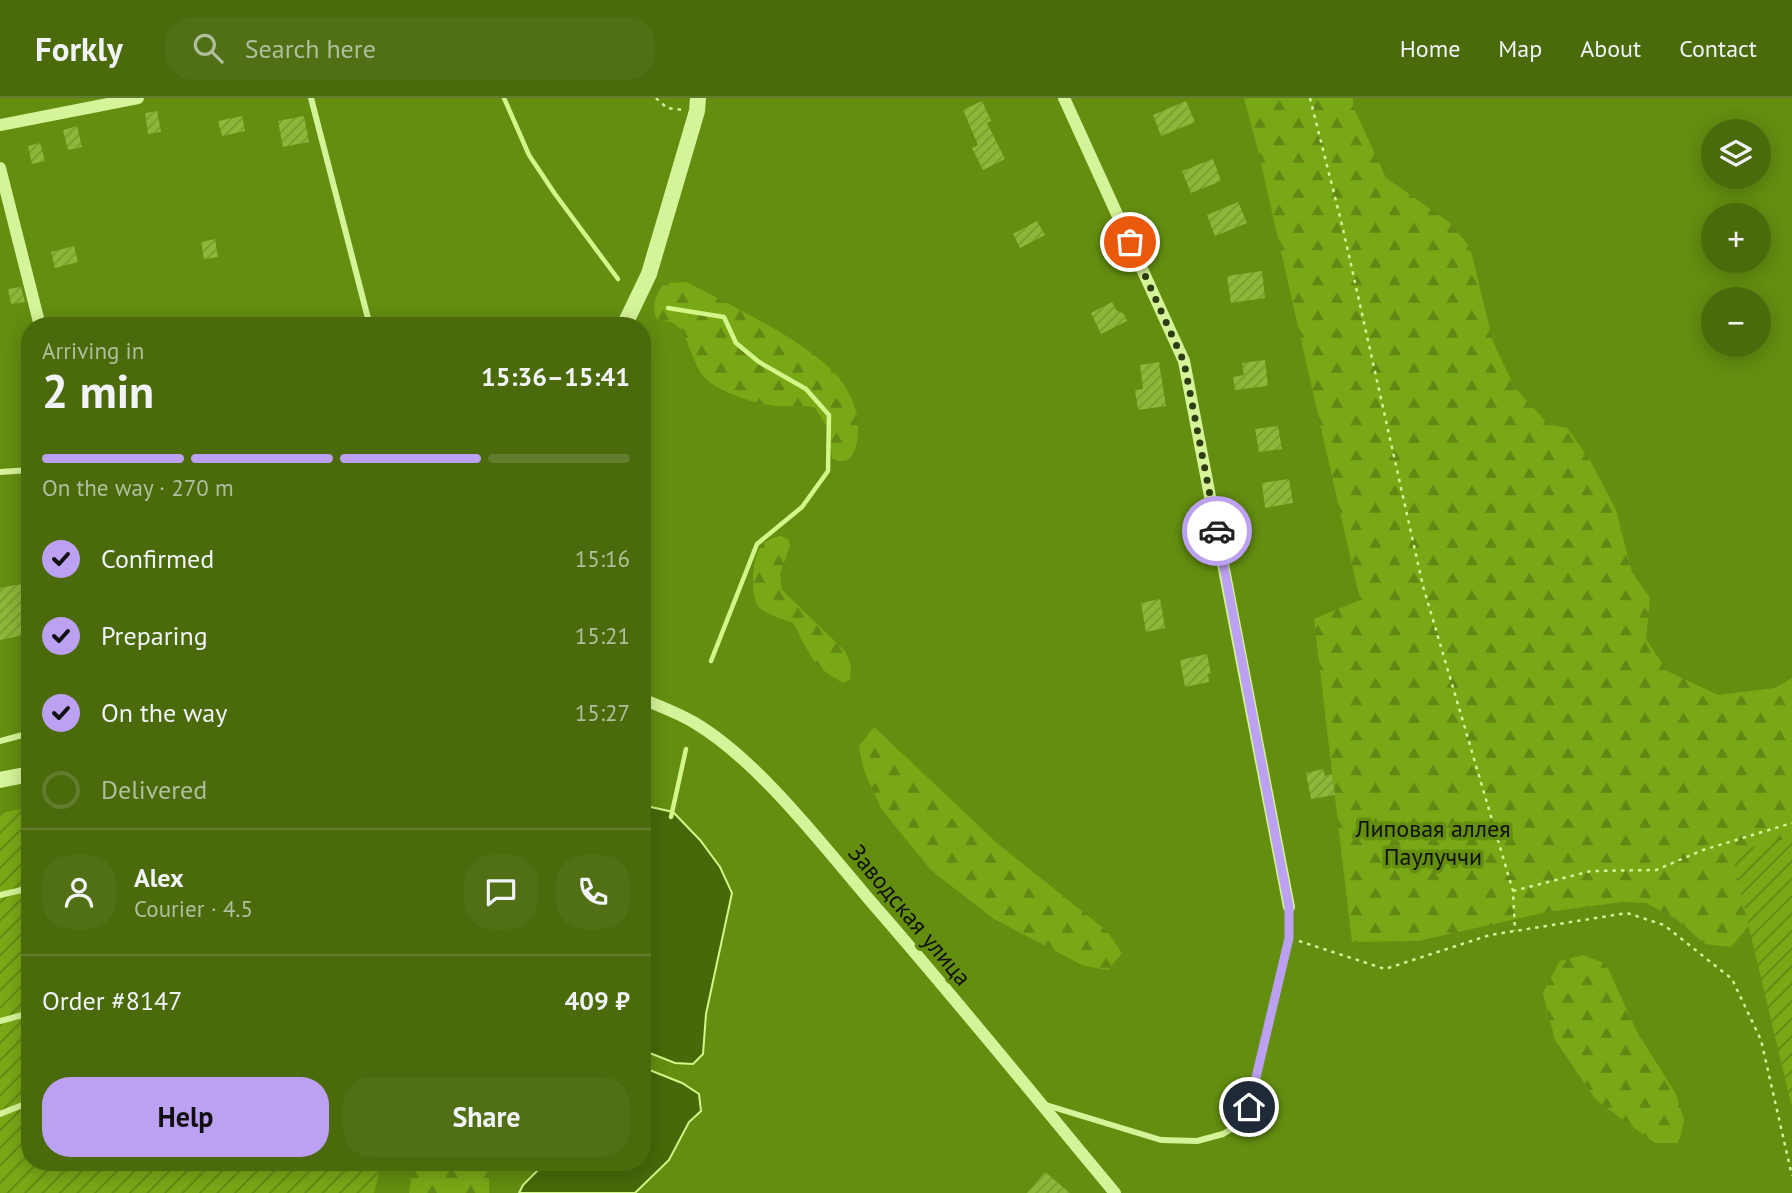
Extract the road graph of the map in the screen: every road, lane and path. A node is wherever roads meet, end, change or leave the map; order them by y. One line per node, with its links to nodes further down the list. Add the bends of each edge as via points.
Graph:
1 (138, 98): 7 (street)
2 (311, 98): 10 (lane)
3 (656, 98): 6 (path, via 667,108)
4 (1064, 98): 23 (street, via 1184,362)
5 (1310, 98): 21 (path, via 1423,586)
6 (697, 105): 11 (street, via 649,274)
7 (0, 125)
8 (0, 168): 9 (street)
9 (38, 317)
10 (368, 317)
11 (628, 317)
12 (21, 471): 13 (lane)
13 (0, 472)
14 (651, 702): 28 (street, Заводская улица, via 697,724 793,812)
15 (21, 735): 16 (lane)
16 (0, 741)
17 (21, 776): 18 (street)
18 (0, 780)
19 (1792, 823): 21 (path, via 1703,850 1656,870 1591,872)
20 (21, 890): 22 (lane)
21 (1513, 891): 24 (path)
22 (0, 895)
23 (1289, 907): 25 (lane)
24 (1515, 931): 25 (path, via 1385,968); 31 (path, via 1627,913 1664,925 1732,979 1761,1040)
25 (1289, 938): 28 (lane, via 1249,1107 1238,1125 1223,1135 1197,1141 1161,1140)
26 (21, 1015): 27 (lane)
27 (0, 1021)
28 (1041, 1104): 32 (street, Заводская улица)
29 (21, 1106): 30 (lane)
30 (0, 1114)
31 (1792, 1176)
32 (1115, 1193)

